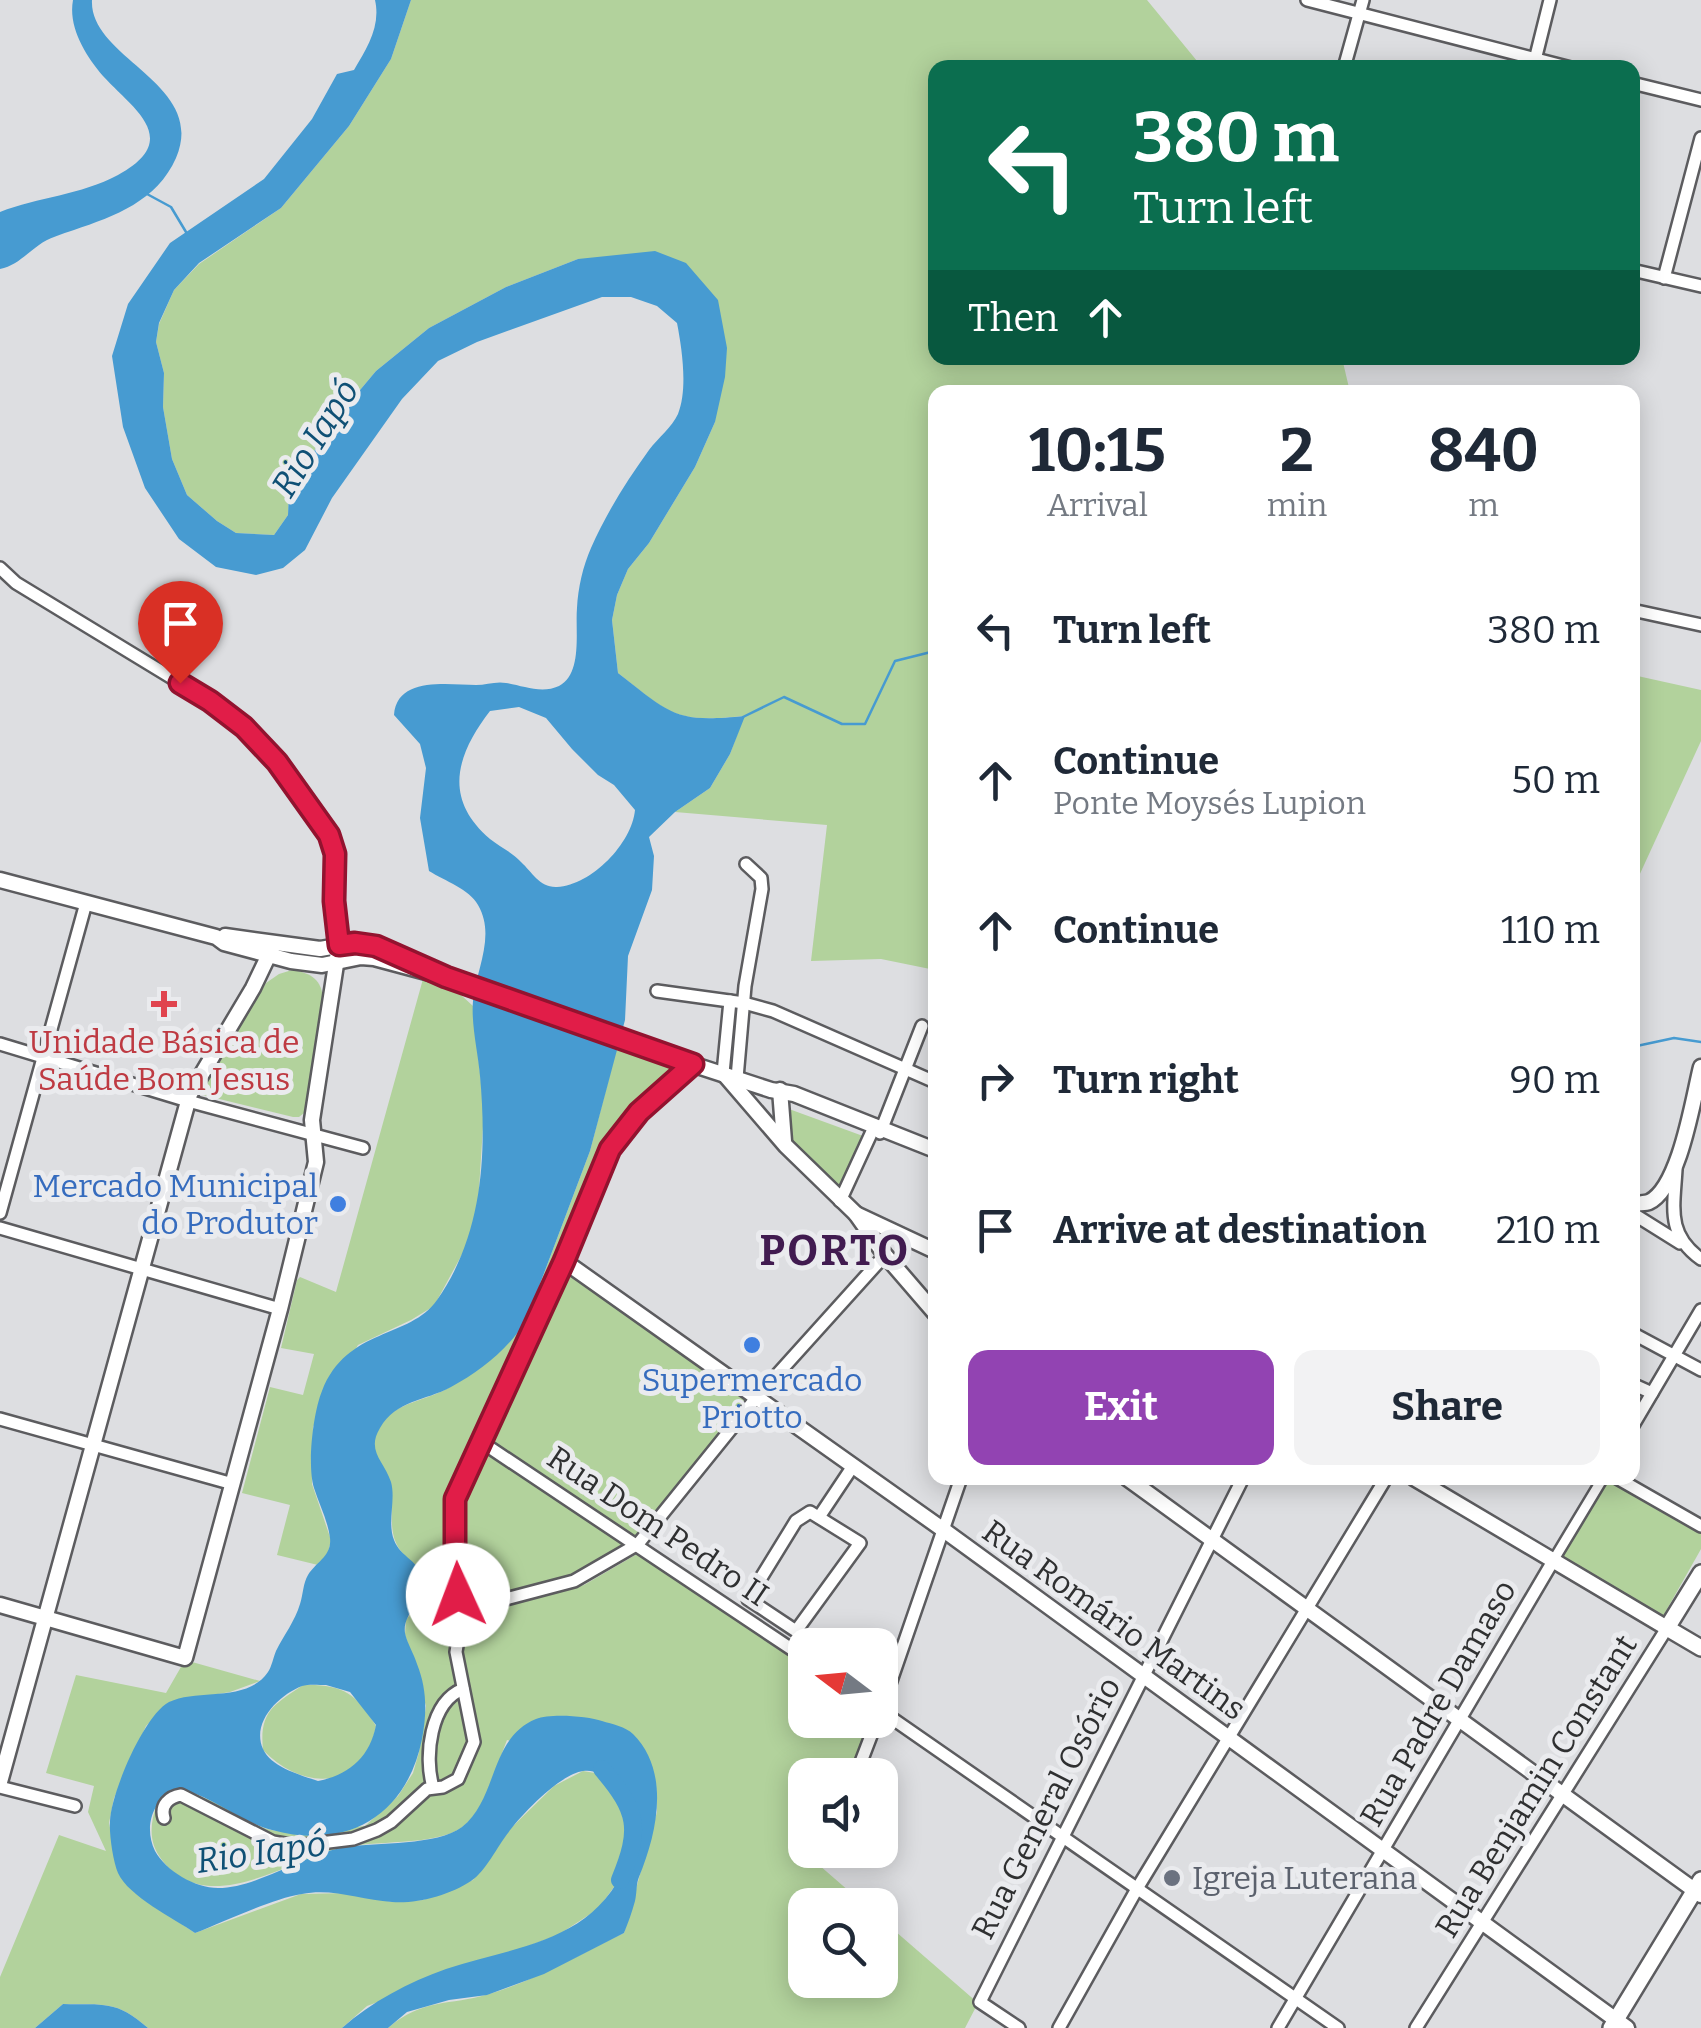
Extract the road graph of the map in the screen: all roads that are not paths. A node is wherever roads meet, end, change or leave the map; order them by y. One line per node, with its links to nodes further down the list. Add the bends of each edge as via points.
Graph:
1 (1308, 0): 3 (street)
2 (1550, 0): 6 (street)
3 (1361, 6): 4 (street); 5 (street)
4 (1346, 60)
5 (1525, 60)
6 (1535, 60)
7 (1640, 85): 8 (street)
8 (1701, 100)
9 (1701, 138): 11 (street)
10 (1640, 272): 11 (street)
11 (1664, 278): 12 (street)
12 (1701, 286)
13 (0, 568): 19 (street, via 210,701 277,762 329,835)
14 (1640, 612): 15 (street)
15 (1701, 626)
16 (746, 864): 25 (street, via 762,878 762,889)
17 (0, 880): 18 (street)
18 (86, 903): 20 (street, via 224,943); 28 (street)
19 (339, 945): 20 (street); 21 (street); 22 (street, via 376,946)
20 (277, 951): 21 (street); 35 (street)
21 (338, 964): 22 (street, via 374,958); 38 (street)
22 (446, 977): 29 (street)
23 (657, 991): 24 (street)
24 (730, 1002): 25 (street); 32 (street)
25 (744, 1003): 31 (street); 32 (street)
26 (922, 1026): 31 (street)
27 (0, 1044): 28 (street)
28 (44, 1057): 35 (street); 45 (street)
29 (693, 1064): 32 (street); 53 (street, via 639,1112 610,1149)
30 (1701, 1067): 42 (street)
31 (906, 1070): 33 (street); 37 (street)
32 (730, 1075): 34 (street); 36 (street)
33 (928, 1079)
34 (774, 1091): 36 (street, via 758,1093); 37 (street); 39 (street)
35 (188, 1101): 38 (street); 54 (street)
36 (752, 1106): 39 (street)
37 (880, 1130): 40 (street); 43 (street)
38 (314, 1132): 41 (street); 56 (street, via 316,1162)
39 (786, 1146): 43 (street)
40 (928, 1147)
41 (364, 1148)
42 (1676, 1164): 44 (street, via 1663,1189); 49 (street, via 1675,1229)
43 (840, 1201): 48 (street)
44 (1640, 1203)
45 (0, 1213)
46 (1640, 1218): 49 (street)
47 (0, 1228): 54 (street)
48 (881, 1231): 50 (street); 51 (street)
49 (1684, 1246): 52 (street)
50 (928, 1248)
51 (885, 1256): 55 (street); 63 (street)
52 (1701, 1258)
53 (564, 1261): 63 (street, Rua Romário Martins); 66 (street)
54 (142, 1269): 56 (street); 67 (street)
55 (928, 1305)
56 (280, 1310): 69 (street)
57 (1701, 1310): 59 (street)
58 (1640, 1337): 59 (street)
59 (1674, 1356): 60 (street); 62 (street)
60 (1701, 1370)
61 (1640, 1388): 62 (street)
62 (1652, 1393): 64 (street)
63 (756, 1398): 68 (street, Rua Romário Martins); 81 (street)
64 (1640, 1413)
65 (0, 1419): 67 (street)
66 (480, 1441): 81 (street, Rua Dom Pedro II); 84 (street, via 455,1499 455,1582)
67 (94, 1445): 69 (street); 87 (street)
68 (853, 1466): 77 (street); 79 (street, Rua Romário Martins)
69 (233, 1484): 87 (street, via 185,1658)
70 (959, 1485): 79 (street)
71 (1137, 1485): 80 (street)
72 (1240, 1485): 80 (street, Rua General Osório)
73 (1382, 1485): 86 (street)
74 (1426, 1485): 82 (street)
75 (1599, 1485): 82 (street)
76 (1629, 1485): 78 (street)
77 (820, 1517): 77 (street, via 860,1543 796,1631 748,1599 796,1521 810,1512)
78 (1701, 1526)
79 (944, 1531): 91 (street); 92 (street, Rua Romário Martins)
80 (1212, 1540): 86 (street); 92 (street, Rua General Osório)
81 (638, 1544): 84 (street, via 584,1577 494,1603); 89 (street, Rua Dom Pedro II)
82 (1553, 1561): 88 (street); 94 (street, Rua Padre Damaso)
83 (1701, 1573): 88 (main road, Rua Benjamin Constant)
84 (464, 1601): 93 (street, via 456,1652)
85 (0, 1605): 87 (street)
86 (1308, 1610): 94 (street); 96 (street)
87 (46, 1618): 97 (street)
88 (1667, 1628): 90 (main road); 99 (street, Rua Benjamin Constant)
89 (788, 1646)
90 (1701, 1648)
91 (898, 1660)
92 (1144, 1675): 96 (street, Rua Romário Martins); 102 (street, Rua General Osório)
93 (463, 1689): 98 (street, via 446,1700 438,1716 428,1755); 98 (street, via 472,1752 458,1779)
94 (1460, 1720): 99 (street); 103 (street, Rua Padre Damaso)
95 (898, 1723): 102 (street)
96 (1228, 1736): 103 (street, Rua Romário Martins); 104 (street)
97 (0, 1785): 100 (street)
98 (433, 1786): 101 (street, via 377,1830 296,1846 273,1842 181,1795 166,1802)
99 (1563, 1794): 105 (street); 106 (street, Rua Benjamin Constant)
100 (75, 1806)
101 (164, 1818)
102 (1062, 1834): 104 (street); 109 (street, Rua General Osório, via 980,2002)
103 (1383, 1850): 106 (street, Rua Romário Martins); 107 (street, Rua Padre Damaso)
104 (1138, 1887): 107 (street); 110 (street)
105 (1699, 1888): 108 (main road)
106 (1483, 1923): 108 (street, Rua Romário Martins); 113 (street, Rua Benjamin Constant)
107 (1296, 1998): 111 (street, Rua Padre Damaso); 112 (street)
108 (1618, 2025)
109 (1020, 2028)
110 (1060, 2028)
111 (1278, 2028)
112 (1338, 2028)
113 (1416, 2028)

